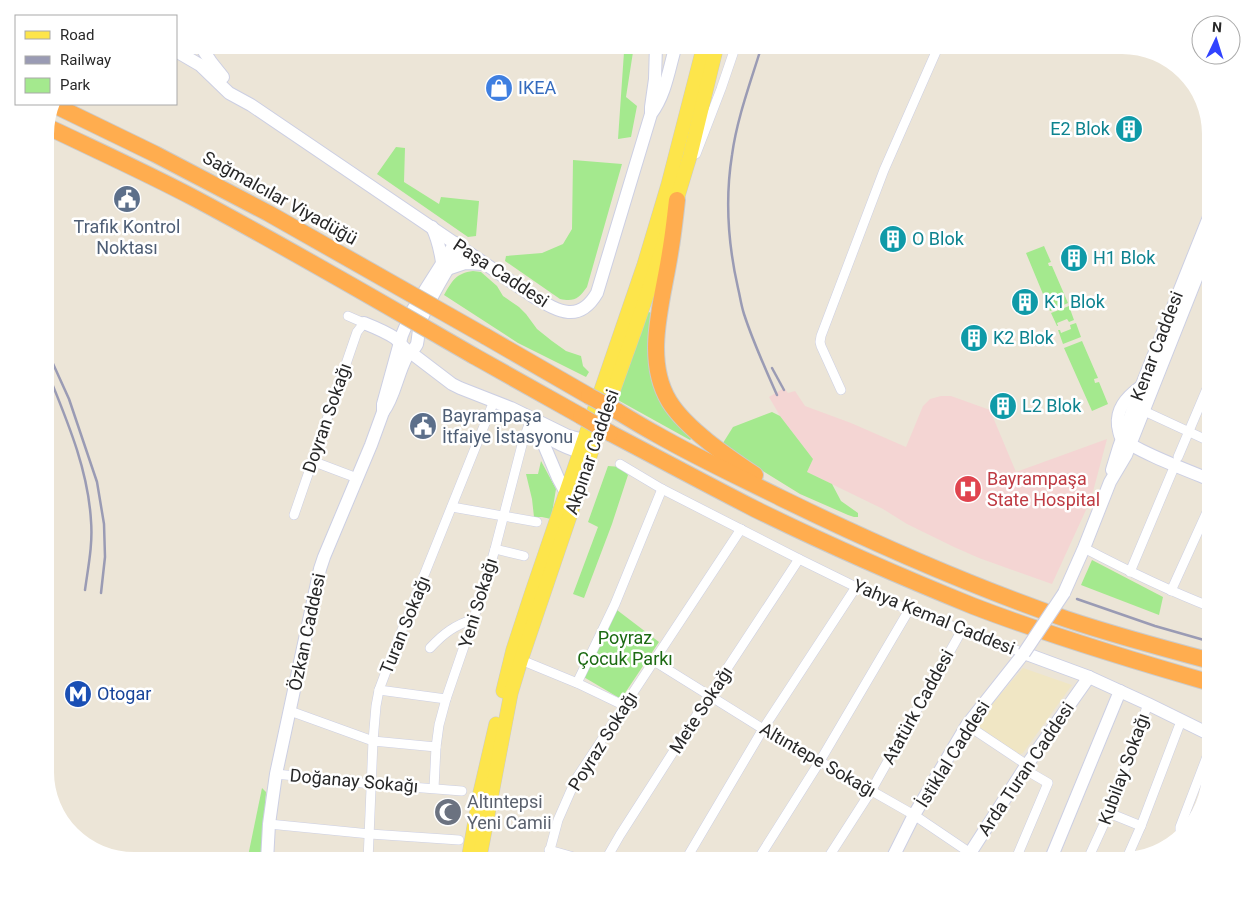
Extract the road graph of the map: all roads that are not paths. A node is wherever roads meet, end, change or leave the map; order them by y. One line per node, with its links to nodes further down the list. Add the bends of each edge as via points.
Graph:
1 (181, 54): 10 (street, Paşa Caddesi, via 200,65 229,93)
2 (206, 54): 10 (street, Paşa Caddesi)
3 (655, 54): 12 (street, Paşa Caddesi)
4 (674, 54): 12 (street, Paşa Caddesi, via 664,90)
5 (703, 54): 9 (main road, Akpınar Caddesi)
6 (713, 54): 9 (main road, Akpınar Caddesi)
7 (733, 54): 14 (street)
8 (934, 54): 27 (street, via 884,170 821,336 821,346)
9 (702, 80): 14 (main road, Akpınar Caddesi); 36 (main road, Akpınar Caddesi)
10 (251, 105): 15 (street, Paşa Caddesi)
11 (58, 107): 48 (highway, Sağmalcılar Viyadüğü, bridge, via 268,213 664,439)
12 (651, 114): 18 (street, Paşa Caddesi, via 601,282 584,309 559,310)
13 (54, 130): 69 (highway, bridge, via 203,203 610,433 754,508 973,606)
14 (677, 200): 36 (main road, Akpınar Caddesi, via 637,324); 48 (highway, via 656,339 658,371 664,391 692,428 730,459)
15 (432, 226): 17 (street, Paşa Caddesi); 20 (street)
16 (1202, 234): 35 (street, Kenar Caddesi, via 1141,387 1120,408 1119,432)
17 (458, 245): 18 (street, Paşa Caddesi); 20 (street)
18 (485, 264): 20 (street)
19 (1202, 264): 30 (street, Kenar Caddesi)
20 (445, 266): 23 (street, Özkan Caddesi, via 412,311); 24 (street, Özkan Caddesi, via 421,319)
21 (348, 316): 22 (street)
22 (364, 323): 23 (street, via 379,321); 37 (street, Doyran Sokağı, via 357,332)
23 (402, 337): 24 (street, via 412,332); 25 (street, via 404,349); 31 (street, Özkan Caddesi)
24 (418, 339): 25 (street, Özkan Caddesi); 26 (street)
25 (410, 352): 26 (street); 31 (street, Özkan Caddesi)
26 (442, 375): 29 (street, via 460,388)
27 (841, 390)
28 (1202, 400): 33 (street)
29 (494, 401): 32 (street); 45 (street, Turan Sokağı)
30 (1144, 411): 33 (street); 35 (street, Kenar Caddesi)
31 (383, 412): 42 (street, Özkan Caddesi)
32 (534, 422): 36 (street); 44 (street); 47 (street, Yeni Sokağı, via 523,441)
33 (1189, 432): 34 (street); 38 (street)
34 (1202, 438)
35 (1128, 440): 38 (street, via 1147,444); 52 (street, Kenar Caddesi, via 1126,455 1110,482)
36 (585, 447): 44 (main road, Akpınar Caddesi); 66 (main road, Akpınar Caddesi, via 576,498)
37 (312, 461): 42 (street); 46 (street, Doyran Sokağı)
38 (1176, 461): 40 (street); 41 (street); 56 (street)
39 (620, 464): 43 (street, Yahya Kemal Caddesi)
40 (1202, 469)
41 (1202, 475)
42 (357, 478): 77 (street, Özkan Caddesi, via 322,563)
43 (662, 489): 51 (street, Yahya Kemal Caddesi); 70 (street, via 615,604)
44 (566, 493): 102 (main road, Akpınar Caddesi, via 507,672)
45 (452, 507): 47 (street); 71 (street, Turan Sokağı)
46 (294, 516)
47 (503, 516): 49 (street); 53 (street, Yeni Sokağı)
48 (827, 520): 65 (highway, via 1013,600 1118,636)
49 (537, 522)
50 (1202, 524): 58 (street)
51 (741, 529): 55 (street, Yahya Kemal Caddesi); 67 (street, Poyraz Sokağı)
52 (1084, 548): 56 (street); 64 (street, Kenar Caddesi, bridge, via 1064,593)
53 (495, 550): 54 (street); 61 (street, Yeni Sokağı)
54 (524, 556)
55 (798, 559): 57 (street, Yahya Kemal Caddesi); 73 (street, Mete Sokağı)
56 (1130, 572): 58 (street)
57 (856, 587): 60 (street, Yahya Kemal Caddesi); 80 (street)
58 (1171, 591): 59 (street)
59 (1202, 603)
60 (909, 610): 62 (street, Yahya Kemal Caddesi); 84 (street)
61 (474, 619): 63 (street, via 454,627); 74 (street, Yeni Sokağı)
62 (962, 630): 64 (street, Yahya Kemal Caddesi); 91 (street, Atatürk Caddesi)
63 (430, 648)
64 (1024, 653): 68 (street, Yahya Kemal Caddesi); 79 (street, İstiklal Caddesi)
65 (1202, 659)
66 (521, 660): 70 (street); 103 (main road, Akpınar Caddesi, via 511,693)
67 (654, 660): 73 (street, Altıntepe Sokağı); 76 (street, Poyraz Sokağı)
68 (1089, 677): 72 (street, Yahya Kemal Caddesi); 85 (street, Arda Turan Caddesi)
69 (1202, 681)
70 (577, 683): 76 (street)
71 (379, 690): 74 (street); 82 (street, Turan Sokağı)
72 (1120, 691): 75 (street, Yahya Kemal Caddesi); 113 (street)
73 (709, 696): 80 (street, Altıntepe Sokağı); 105 (street, Mete Sokağı)
74 (446, 698): 83 (street, Yeni Sokağı)
75 (1148, 704): 78 (street, Yahya Kemal Caddesi); 92 (street, Kubilay Sokağı)
76 (625, 706): 99 (street, Poyraz Sokağı, via 576,779)
77 (290, 711): 82 (street); 87 (street, Özkan Caddesi)
78 (1181, 721): 81 (street, Yahya Kemal Caddesi); 95 (street)
79 (967, 725): 85 (street); 93 (street, İstiklal Caddesi)
80 (763, 729): 84 (street, Altıntepe Sokağı); 106 (street)
81 (1202, 731)
82 (373, 741): 83 (street); 88 (street, Turan Sokağı)
83 (436, 747): 89 (street, Yeni Sokağı)
84 (820, 761): 91 (street, Altıntepe Sokağı); 107 (street)
85 (1026, 767): 111 (street, Arda Turan Caddesi); 112 (street, via 1048,783)
86 (1202, 770): 96 (street)
87 (276, 774): 88 (street, Doğanay Sokağı); 94 (street, Özkan Caddesi)
88 (372, 784): 89 (street, Doğanay Sokağı); 97 (street, Turan Sokağı)
89 (434, 788): 90 (street, Doğanay Sokağı)
90 (462, 791)
91 (871, 791): 93 (street, Altıntepe Sokağı); 108 (street, Atatürk Caddesi)
92 (1109, 813): 95 (street); 114 (street, Kubilay Sokağı)
93 (914, 815): 109 (street, İstiklal Caddesi); 110 (street, Altıntepe Sokağı)
94 (269, 824): 97 (street); 100 (street, Özkan Caddesi)
95 (1141, 826): 115 (street)
96 (1180, 827)
97 (370, 834): 98 (street); 101 (street, Turan Sokağı)
98 (459, 840)
99 (549, 850): 104 (street)
100 (267, 852)
101 (369, 852)
102 (470, 852)
103 (480, 852)
104 (556, 852)
105 (610, 852)
106 (690, 852)
107 (763, 852)
108 (832, 852)
109 (895, 852)
110 (961, 852)
111 (970, 852)
112 (1019, 852)
113 (1054, 852)
114 (1091, 852)
115 (1130, 852)

